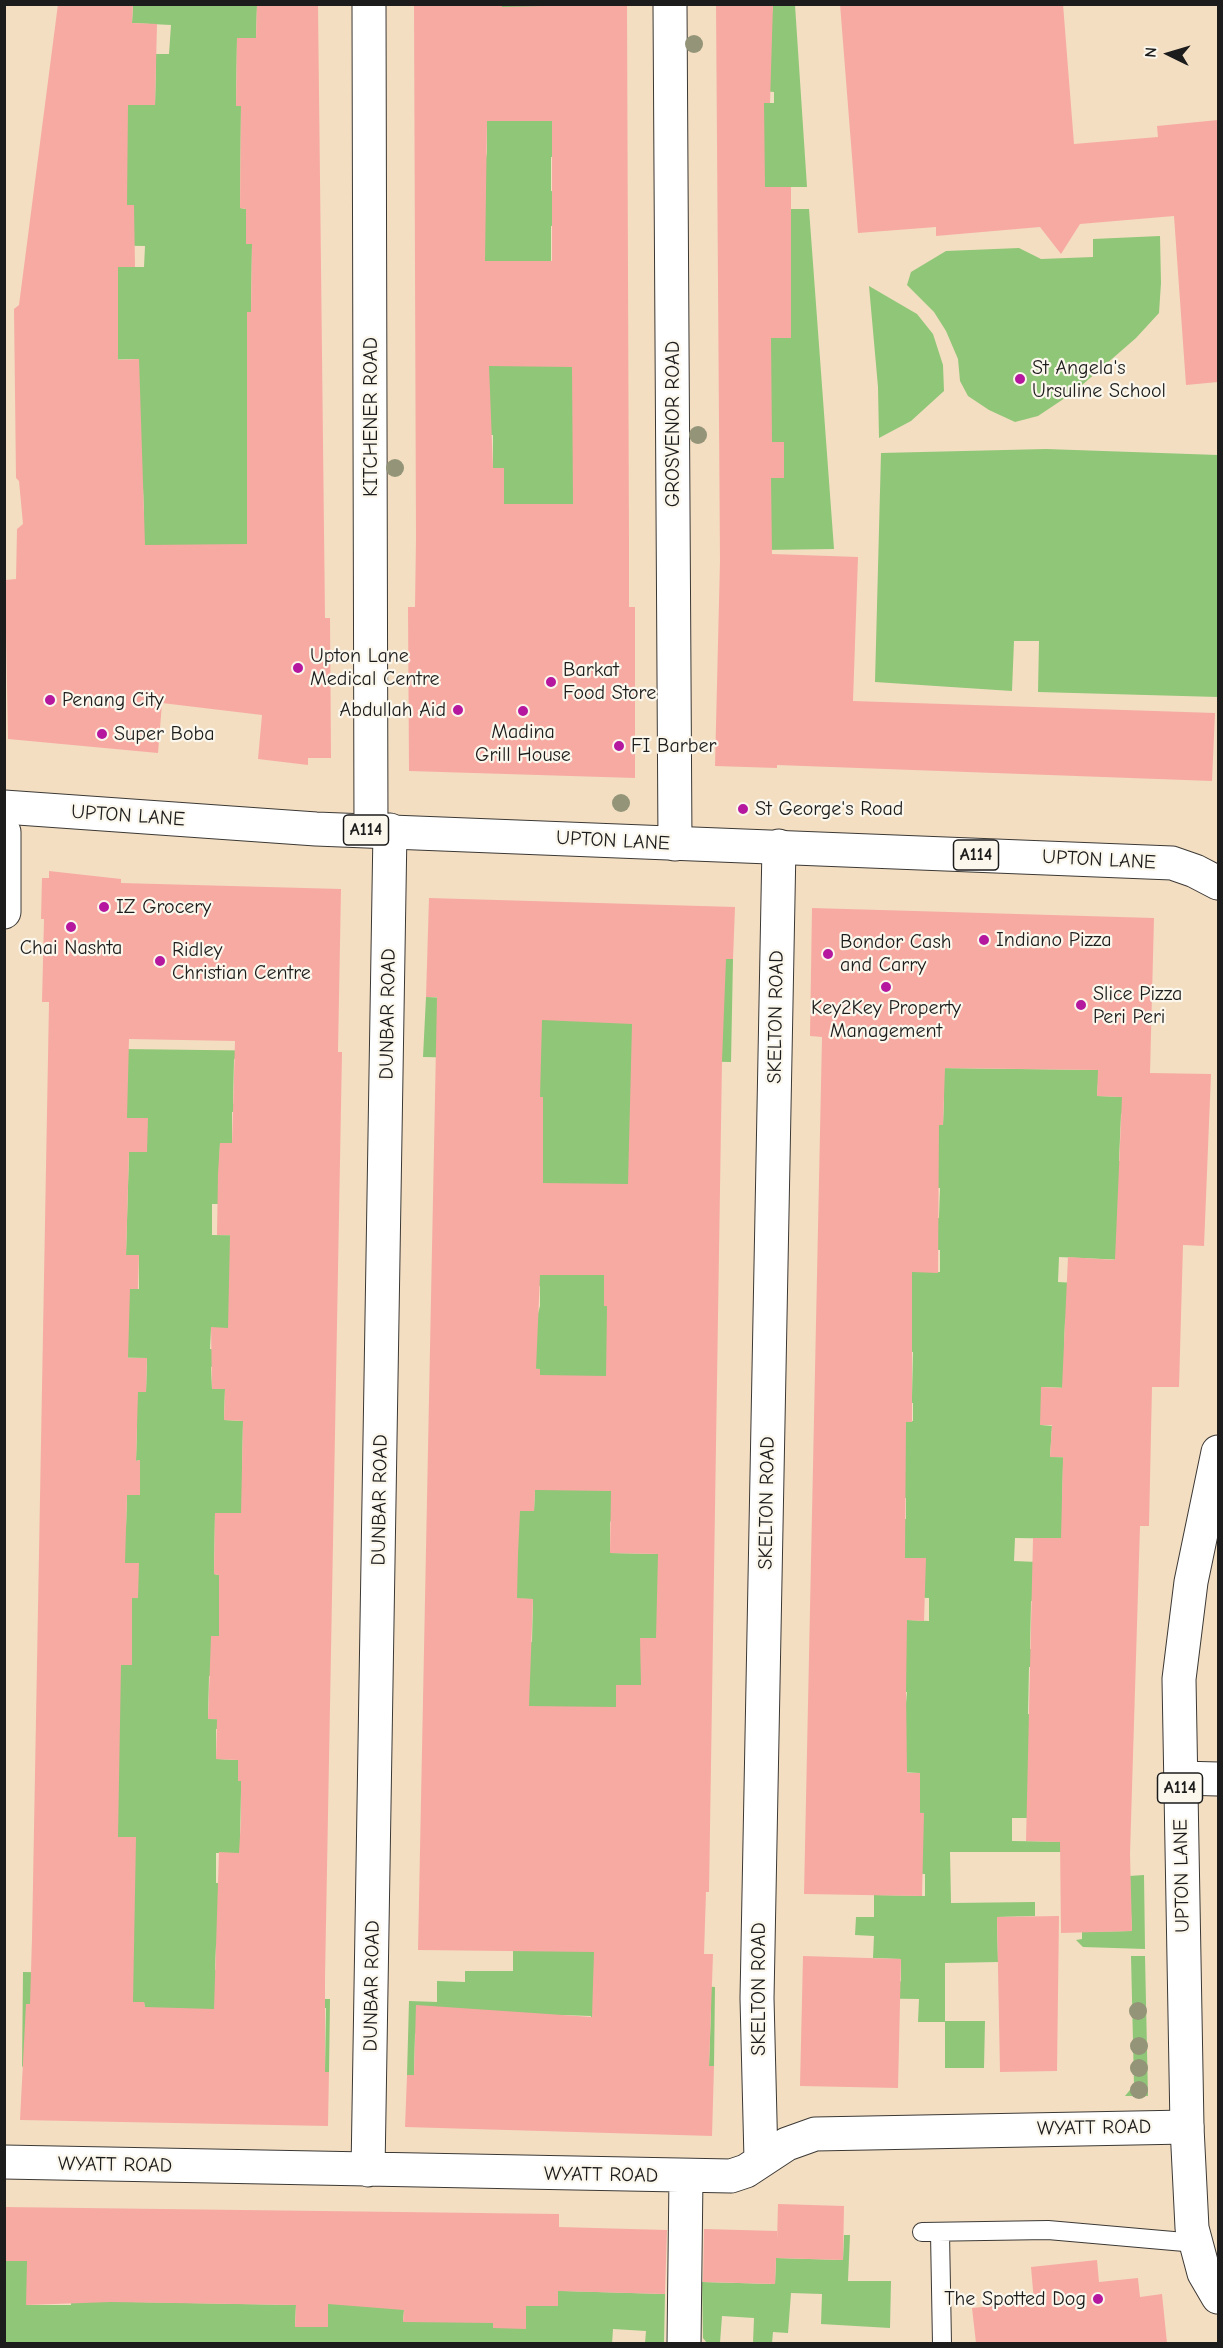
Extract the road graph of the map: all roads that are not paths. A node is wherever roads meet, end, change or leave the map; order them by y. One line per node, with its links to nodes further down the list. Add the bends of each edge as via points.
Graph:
1 (369, 4): 4 (street, KITCHENER ROAD)
2 (670, 4): 6 (street, GROSVENOR ROAD)
3 (4, 807): 4 (street, UPTON LANE / A114)
4 (381, 830): 6 (street, UPTON LANE / A114); 16 (street, DUNBAR ROAD)
5 (4, 832): 9 (street)
6 (675, 844): 7 (street, UPTON LANE / A114)
7 (779, 846): 8 (street, UPTON LANE / A114, via 1172,863); 14 (street, SKELTON ROAD, via 758,1986)
8 (1218, 883)
9 (4, 912)
10 (1218, 1452): 11 (street, UPTON LANE / A114, via 1191,1582 1179,1679)
11 (1180, 1778): 12 (street); 13 (street, UPTON LANE / A114)
12 (1218, 1779)
13 (1187, 2127): 14 (street, WYATT ROAD, via 815,2134 787,2144); 18 (street, UPTON LANE / A114)
14 (761, 2160): 17 (street, WYATT ROAD, via 731,2176)
15 (4, 2162): 16 (street, WYATT ROAD)
16 (368, 2170): 17 (street, WYATT ROAD)
17 (686, 2176): 20 (street)
18 (1196, 2243): 19 (street, UPTON LANE / A114, via 1204,2273); 21 (lane, via 1048,2230 931,2232)
19 (1218, 2297)
20 (684, 2343)
21 (942, 2343)

